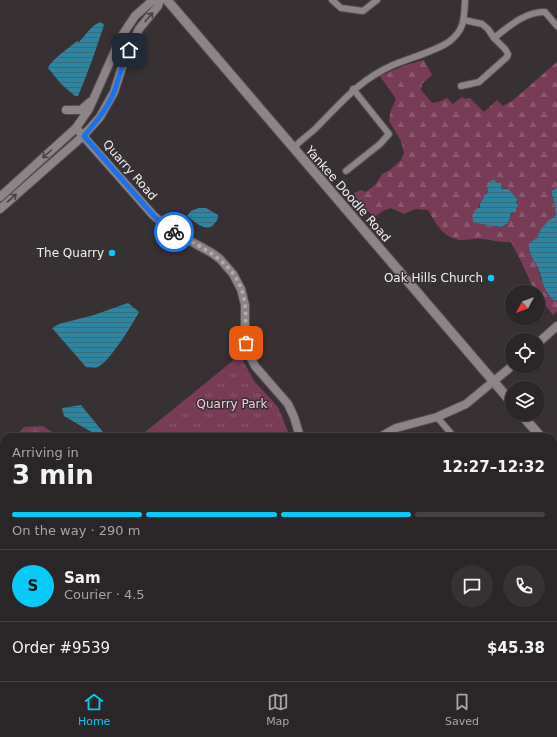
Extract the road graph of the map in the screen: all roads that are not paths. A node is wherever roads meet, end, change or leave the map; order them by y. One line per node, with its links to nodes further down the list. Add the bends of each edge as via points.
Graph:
1 (153, 0): 12 (street, via 135,16 121,37)
2 (160, 0): 15 (street, one-way to 2, via 100,117 114,92 124,61 139,29)
3 (167, 0): 16 (main road, Yankee Doodle Road)
4 (332, 0): 5 (street, via 341,8 363,11)
5 (377, 0)
6 (465, 0): 7 (street)
7 (464, 20): 9 (street, via 482,24); 11 (street, via 462,27 450,41 380,71)
8 (557, 26): 9 (street, via 545,12 539,12 510,25)
9 (494, 38): 10 (street, via 506,49 507,57 479,82)
10 (461, 86)
11 (353, 89): 16 (street); 17 (street, via 389,134)
12 (94, 98): 13 (street, via 81,110); 14 (street)
13 (66, 110)
14 (76, 128): 15 (street, Quarry Road); 18 (street, one-way to 18)
15 (84, 136): 19 (street, one-way to 15); 27 (street, Quarry Road, via 164,226 212,253 226,264 241,289 245,305 248,352 255,366 288,404)
16 (294, 148): 23 (main road, Yankee Doodle Road)
17 (346, 171)
18 (0, 197)
19 (0, 209)
20 (557, 326): 21 (street)
21 (545, 337)
22 (505, 372): 23 (street)
23 (494, 382): 24 (main road, Yankee Doodle Road); 25 (street, via 466,404)
24 (505, 395)
25 (437, 417): 28 (street, via 396,428); 29 (street)
26 (527, 421): 30 (main road)
27 (299, 433)
28 (387, 433)
29 (451, 433)
30 (538, 433)

